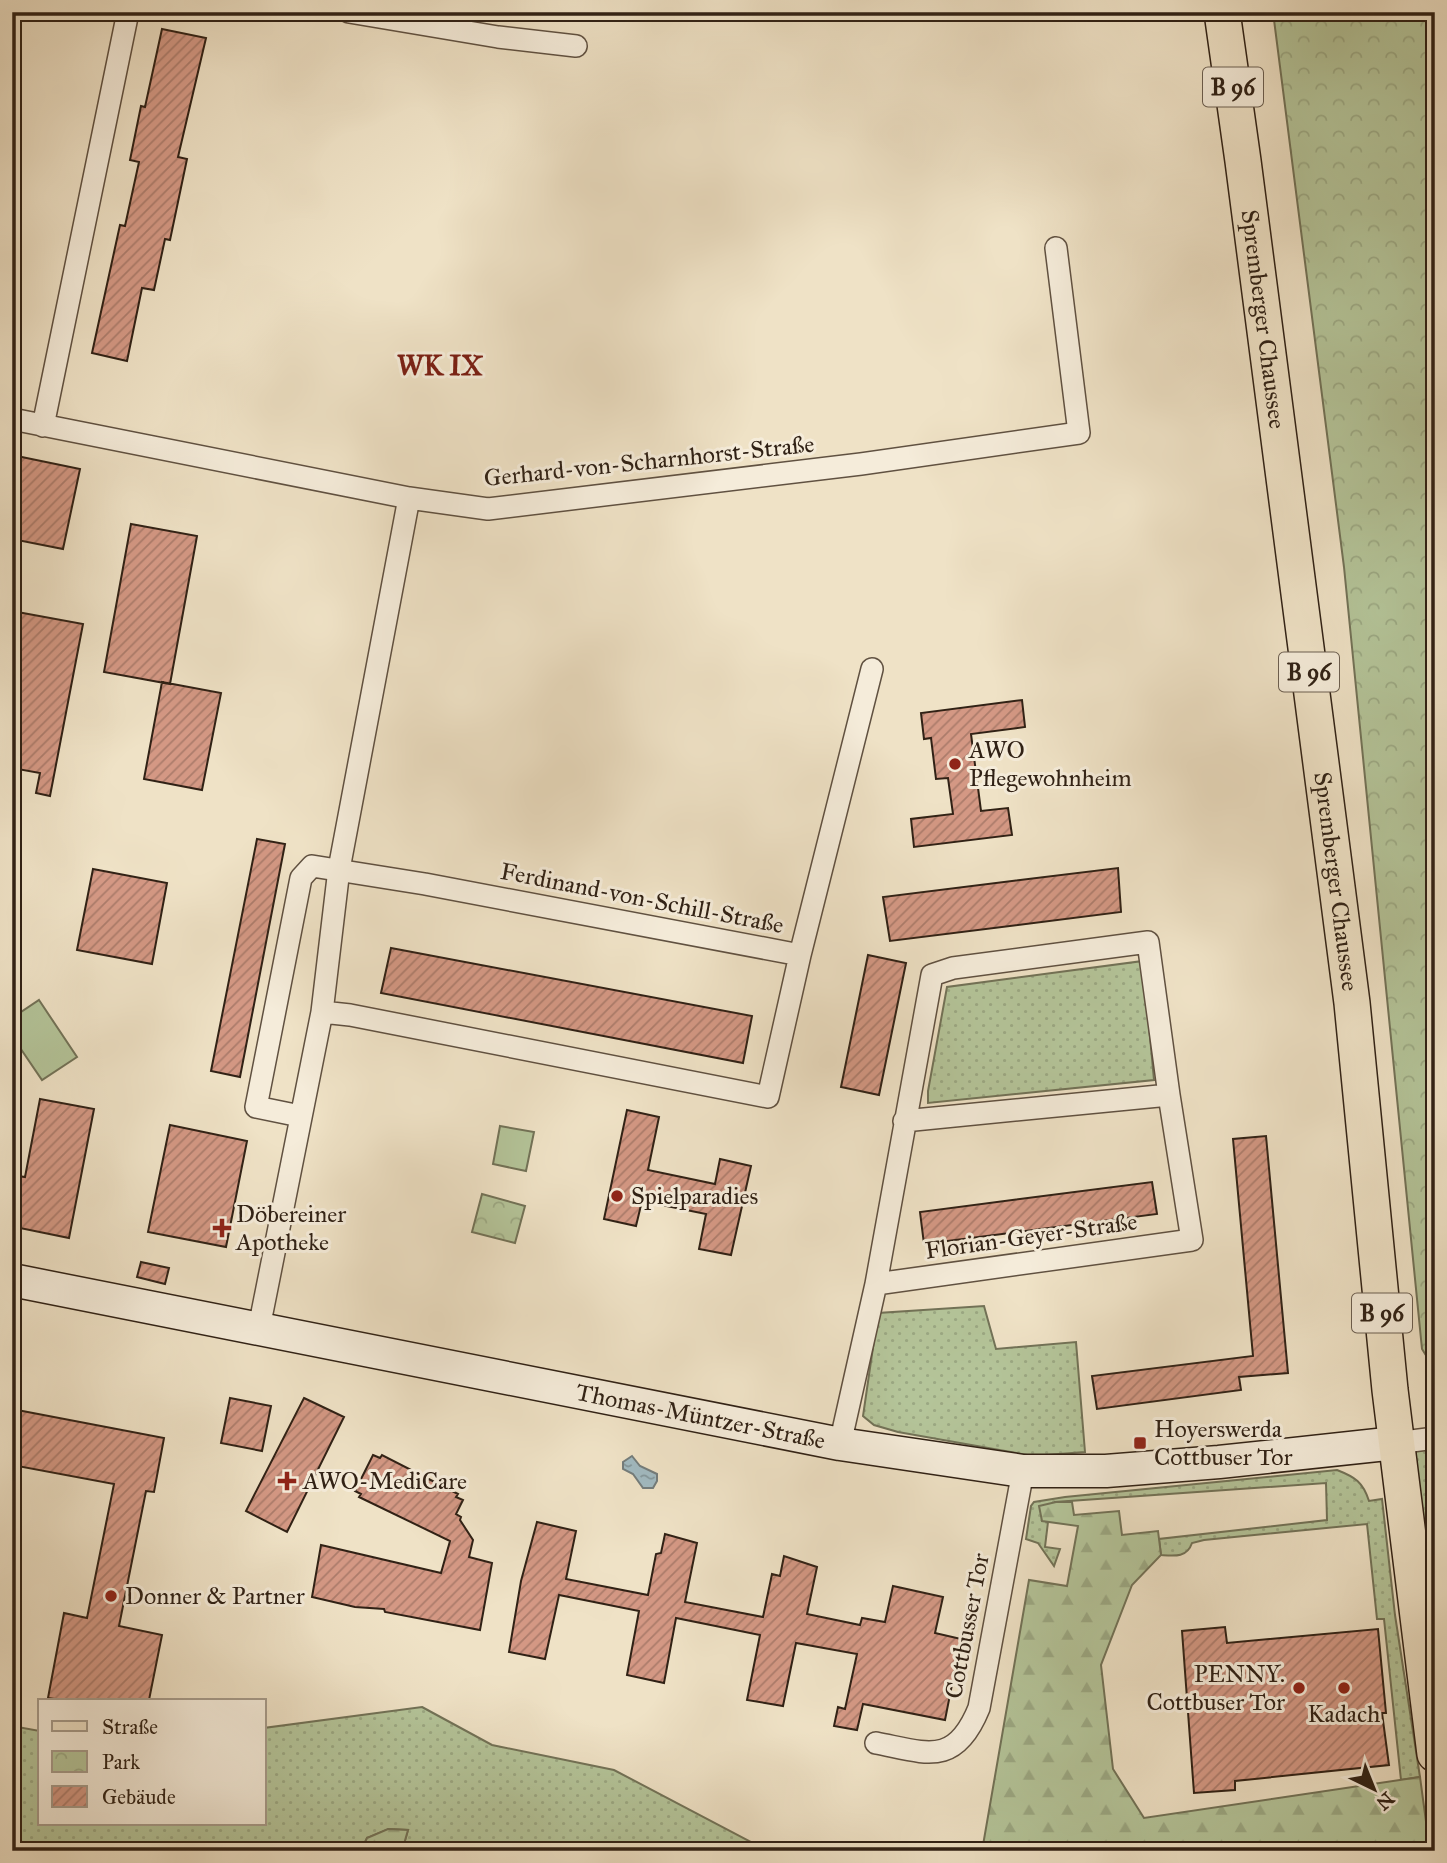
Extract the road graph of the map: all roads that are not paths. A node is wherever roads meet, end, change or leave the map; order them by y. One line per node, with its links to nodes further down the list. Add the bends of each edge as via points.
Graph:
1 (128, 12): 7 (street)
2 (349, 12): 4 (street)
3 (1222, 12): 20 (main road, Spremberger Chaussee / B 96, via 1352,1003)
4 (576, 46)
5 (1056, 248): 8 (street, Gerhard-von-Scharnhorst-Straße, via 1079,433 488,509)
6 (12, 419): 7 (street, Gerhard-von-Scharnhorst-Straße)
7 (43, 426): 8 (street, Gerhard-von-Scharnhorst-Straße)
8 (409, 498): 10 (street)
9 (872, 669): 11 (street)
10 (339, 869): 11 (street, Ferdinand-von-Schill-Straße); 12 (street); 14 (street, Ferdinand-von-Schill-Straße, via 312,866 300,877 256,1107)
11 (800, 955): 12 (street, Ferdinand-von-Schill-Straße, via 768,1097)
12 (322, 1012): 14 (street)
13 (1168, 1095): 15 (street); 15 (street, via 1148,942 953,968 932,975); 17 (street, Florian-Geyer-Straße, via 1192,1240)
14 (300, 1116): 18 (street)
15 (904, 1121): 17 (street)
16 (12, 1280): 18 (street, Thomas-Müntzer-Straße)
17 (876, 1284): 21 (street)
18 (259, 1328): 21 (street, Thomas-Müntzer-Straße)
19 (1435, 1438): 20 (street)
20 (1396, 1443): 22 (street, Thomas-Müntzer-Straße, via 1140,1469); 24 (main road, Spremberger Chaussee / B 96)
21 (840, 1444): 22 (street, Thomas-Müntzer-Straße)
22 (1023, 1471): 23 (street, Cottbusser Tor, via 973,1723 940,1752)
23 (876, 1743)
24 (1435, 1754)

